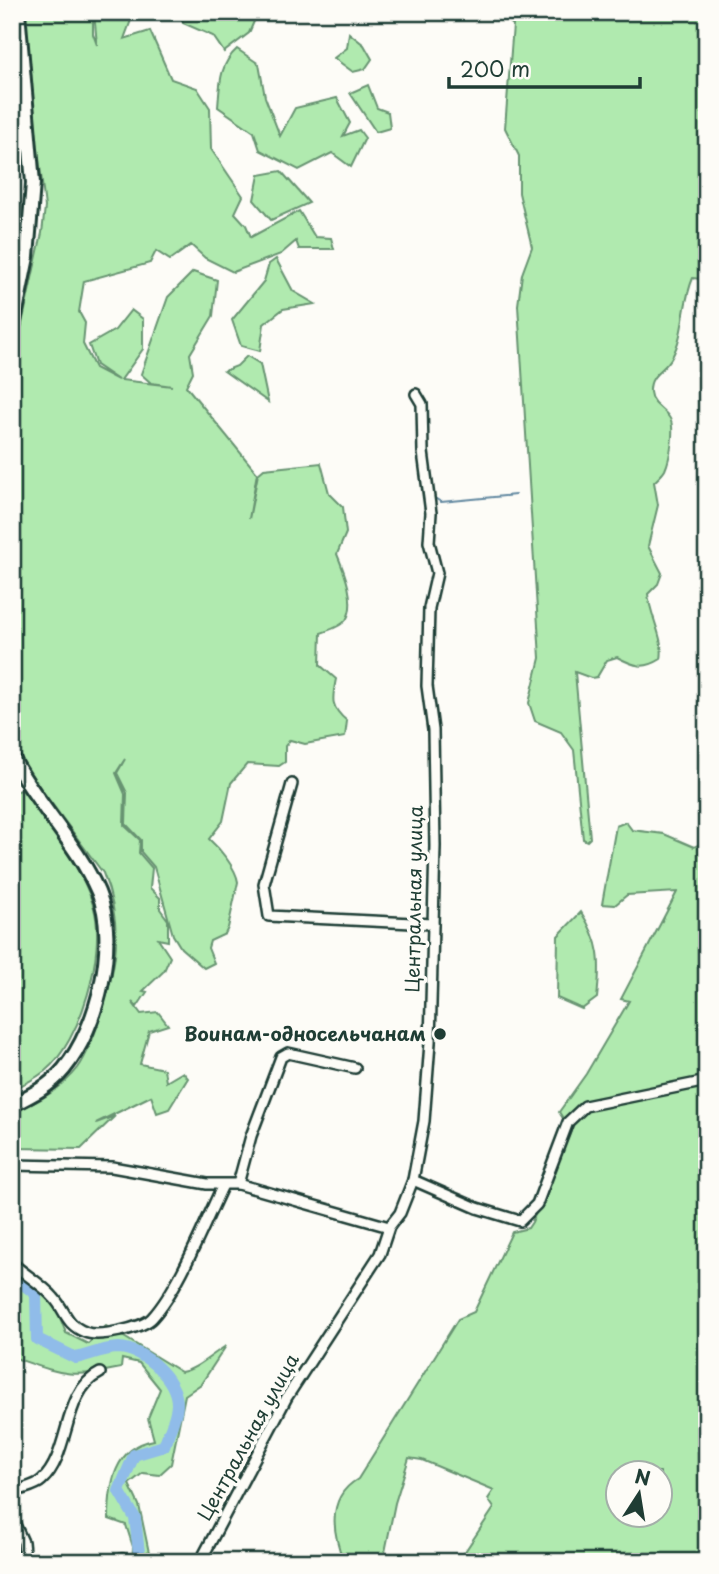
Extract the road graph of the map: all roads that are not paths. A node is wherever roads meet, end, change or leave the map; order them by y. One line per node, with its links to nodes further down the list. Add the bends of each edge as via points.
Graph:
1 (18, 12): 2 (main road, via 33,183 27,257)
2 (12, 331)
3 (416, 394): 6 (street, Центральная улица, via 422,404 429,542 437,573 429,608 427,686 433,730)
4 (12, 757): 9 (main road, via 90,876 103,908 107,939 96,1001 77,1051 49,1084)
5 (292, 784): 6 (street, via 264,884 269,916)
6 (433, 924): 11 (street, Центральная улица, via 424,1121)
7 (355, 1068): 12 (street, via 288,1053 281,1056)
8 (707, 1081): 11 (street, via 585,1106 568,1122 537,1204 520,1221)
9 (12, 1105)
10 (12, 1165): 13 (street, via 112,1167)
11 (412, 1180): 14 (street, Центральная улица, via 400,1213)
12 (238, 1184): 13 (street); 14 (street)
13 (223, 1185): 15 (street, via 177,1280 151,1320 138,1325 86,1333 64,1318 56,1300)
14 (389, 1227): 20 (street, Центральная улица, via 380,1254 293,1387)
15 (12, 1263)
16 (100, 1373): 17 (street, via 77,1395 43,1480)
17 (12, 1493)
18 (12, 1518): 19 (street, via 23,1542)
19 (25, 1562)
20 (200, 1562)

